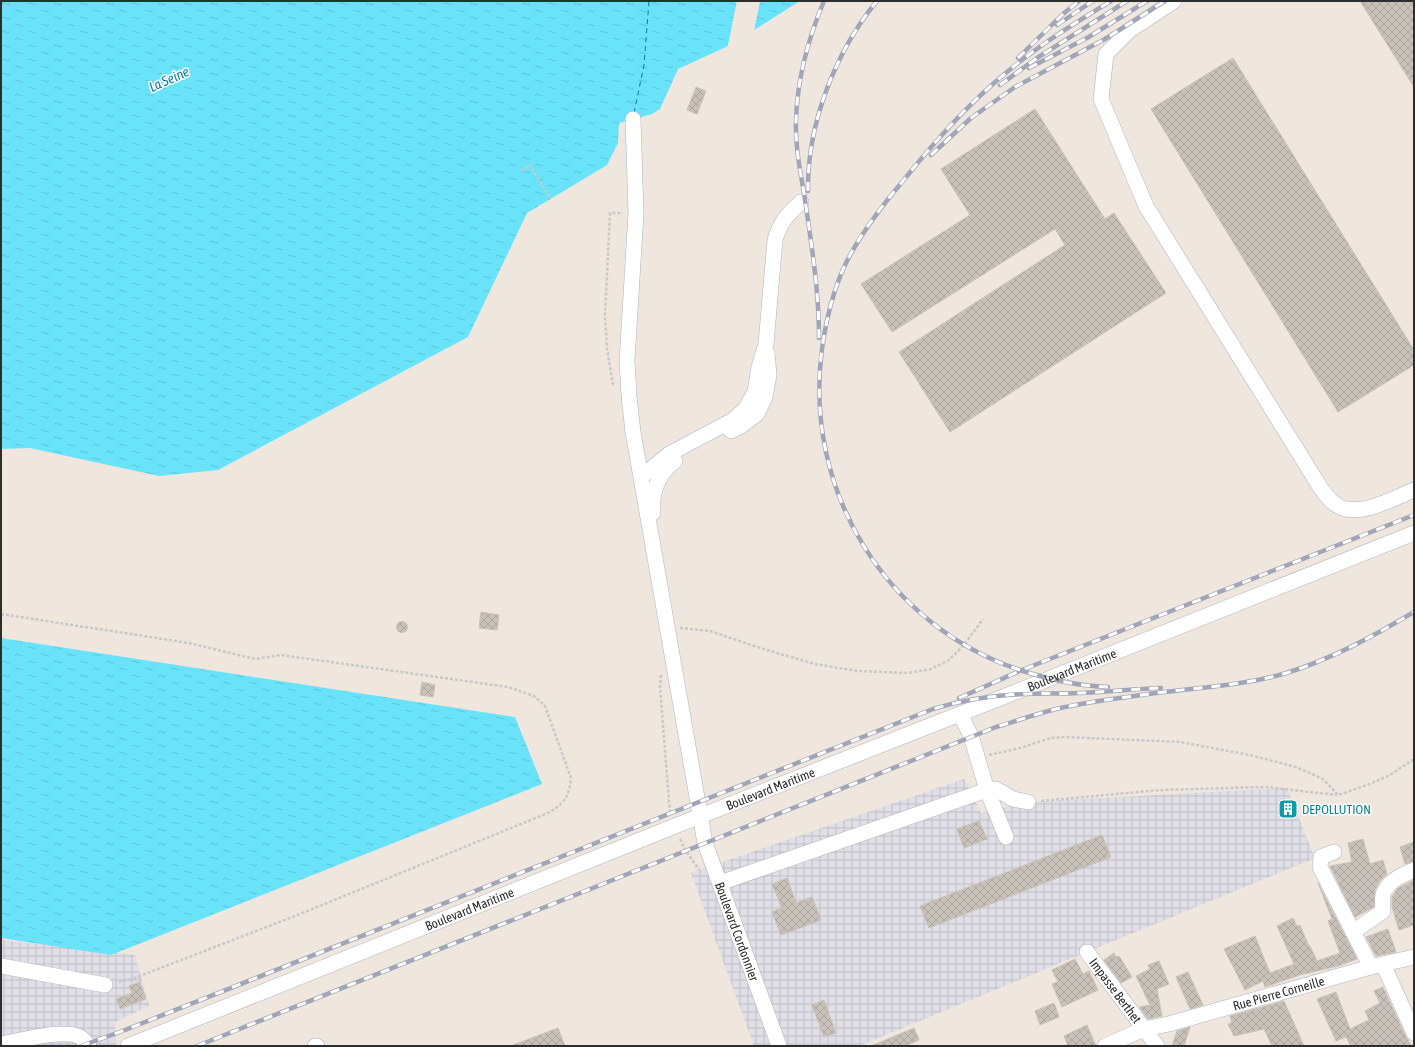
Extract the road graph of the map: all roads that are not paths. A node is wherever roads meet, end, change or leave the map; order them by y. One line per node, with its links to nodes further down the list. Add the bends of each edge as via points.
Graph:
1 (1174, 1): 6 (street, via 1130,30 1106,54 1101,99 1146,206 1330,500 1340,507 1353,511 1366,509)
2 (633, 119): 5 (street, via 636,213 627,361 629,396)
3 (801, 202): 4 (street, via 780,225 775,240)
4 (766, 344): 5 (street, via 755,392 746,408 733,420 670,454); 8 (street, via 769,375 765,397 757,414 741,426 674,461 662,472 655,486 652,503 655,529)
5 (641, 478): 8 (street)
6 (1414, 490)
7 (1414, 533): 9 (street, Boulevard Maritime)
8 (653, 550): 12 (street, Boulevard Cordonnier)
9 (960, 714): 10 (street, via 971,736); 12 (street, Boulevard Maritime)
10 (987, 790): 11 (street, via 996,789 1013,799); 13 (street); 16 (street)
11 (1028, 802)
12 (700, 816): 16 (street, Boulevard Cordonnier, via 705,843); 27 (street, Boulevard Maritime)
13 (1006, 837)
14 (1334, 852): 17 (street, via 1322,857 1320,867)
15 (1414, 870): 17 (street, via 1401,875 1383,893 1383,911)
16 (720, 883): 28 (street, Boulevard Cordonnier)
17 (1353, 932): 21 (street)
18 (1087, 952): 23 (street, Impasse Berthet)
19 (1414, 957): 21 (street, Rue Pierre Corneille)
20 (1, 966): 22 (street)
21 (1377, 966): 23 (street, Rue Pierre Corneille); 24 (street)
22 (105, 985)
23 (1144, 1029): 29 (street, Rue Pierre Corneille); 30 (street, Impasse Berthet)
24 (1414, 1033)
25 (1, 1044): 26 (street, via 68,1034 80,1037)
26 (88, 1046)
27 (128, 1046)
28 (779, 1046)
29 (1105, 1046)
30 (1157, 1046)

